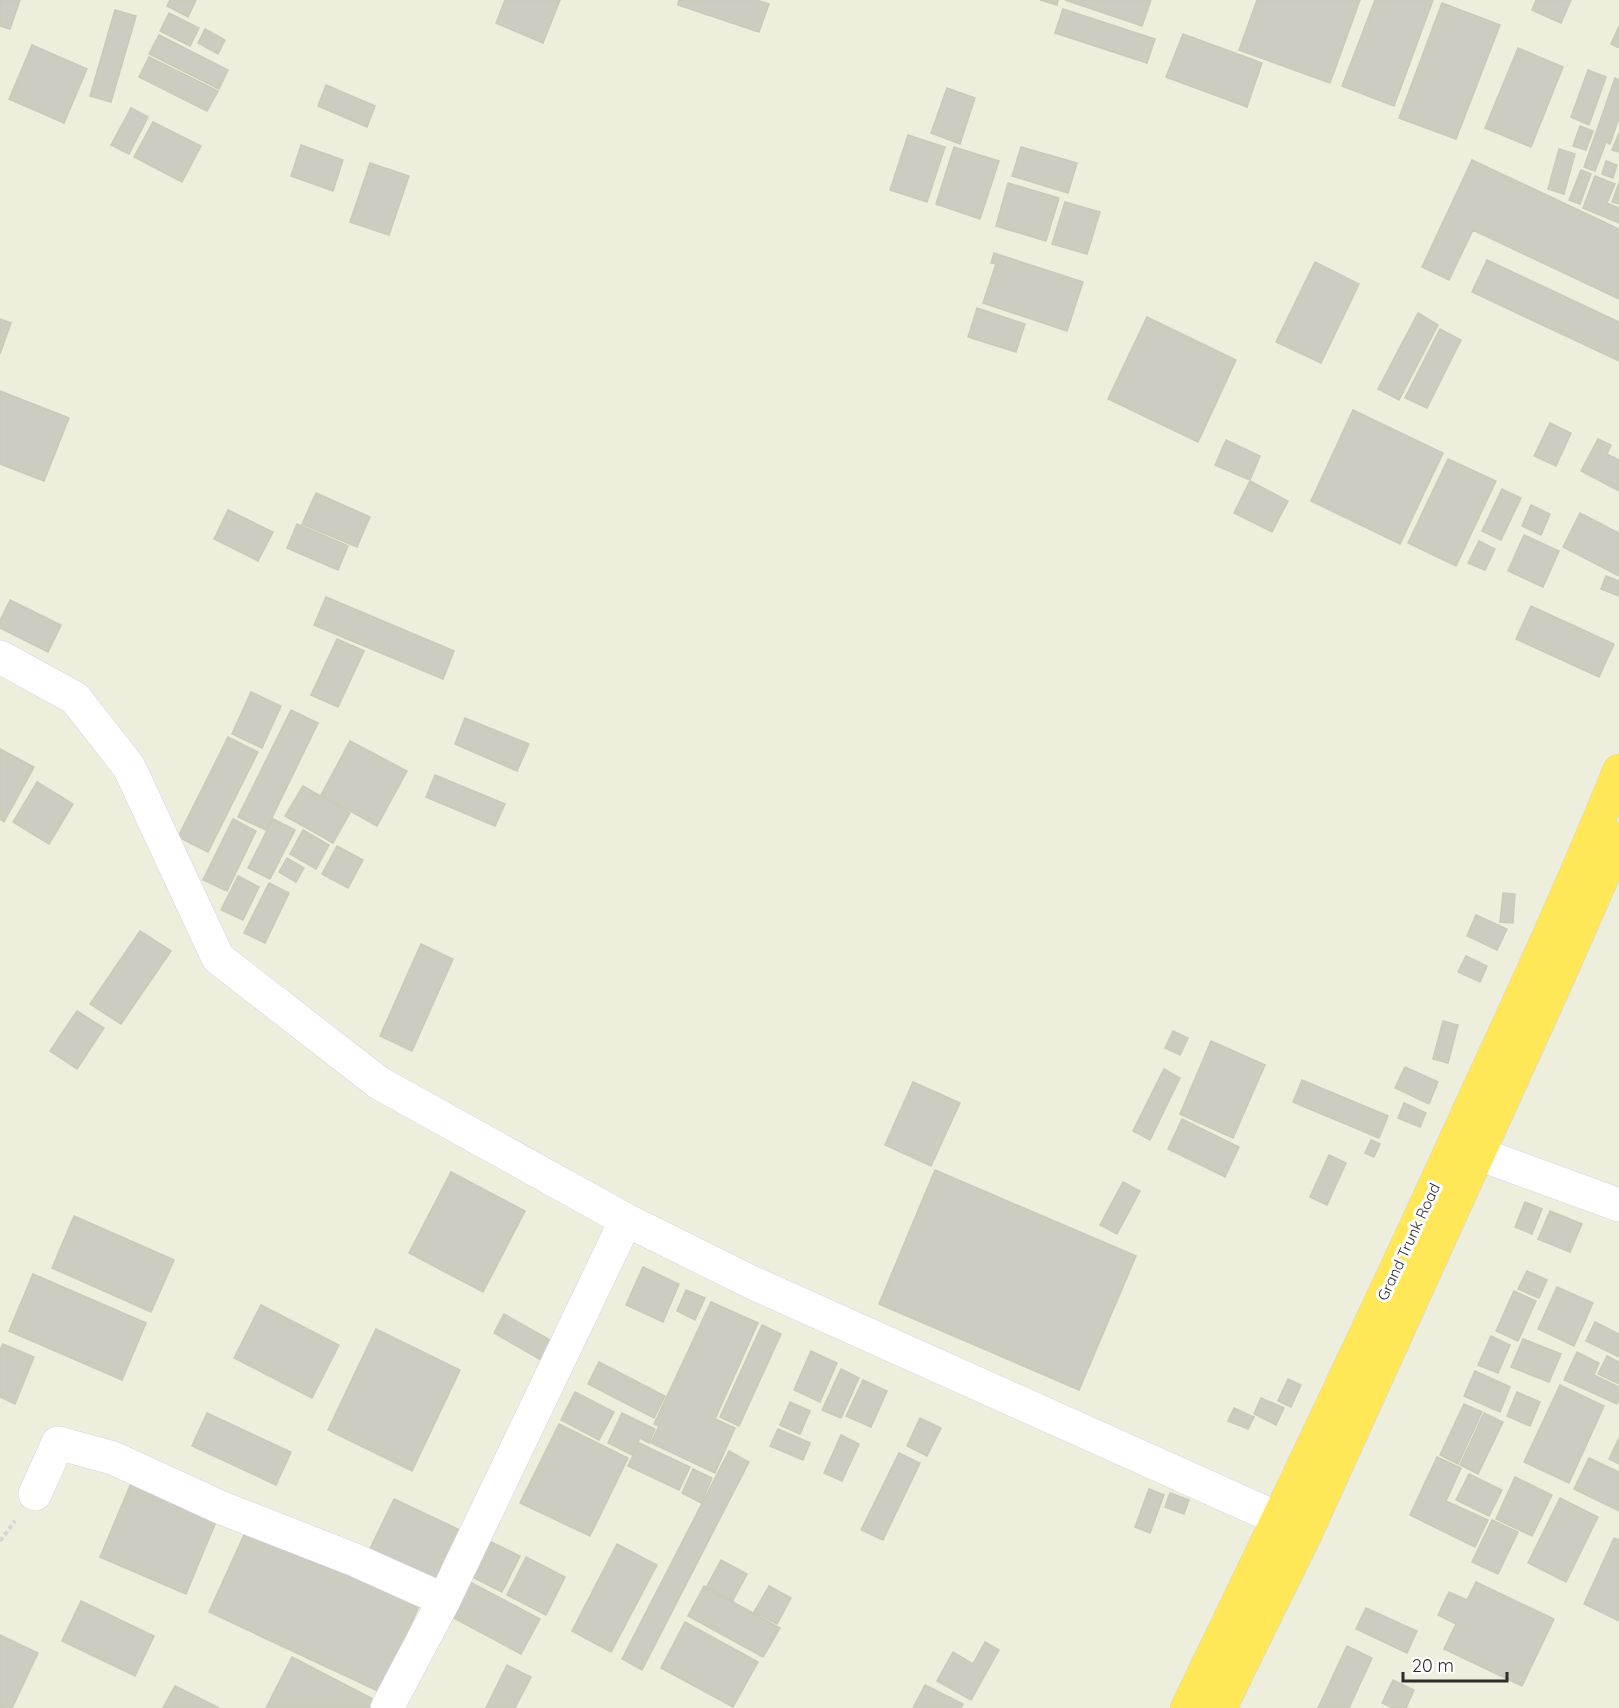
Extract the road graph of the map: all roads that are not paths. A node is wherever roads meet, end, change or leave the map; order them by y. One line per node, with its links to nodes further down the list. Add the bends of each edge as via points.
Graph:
1 (0, 657): 6 (street, via 75,698 129,767 218,958 379,1083)
2 (1619, 771): 8 (highway, Grand Trunk Road, via 1534,969)
3 (1617, 847): 4 (highway, Grand Trunk Road)
4 (1479, 1154): 5 (street); 12 (highway, Grand Trunk Road, via 1306,1533)
5 (1619, 1205)
6 (626, 1220): 8 (street, via 751,1282); 9 (street)
7 (35, 1494): 9 (street, via 58,1443 113,1458)
8 (1279, 1519): 11 (highway, Grand Trunk Road)
9 (444, 1600): 10 (street)
10 (387, 1708)
11 (1187, 1708)
12 (1220, 1708)

